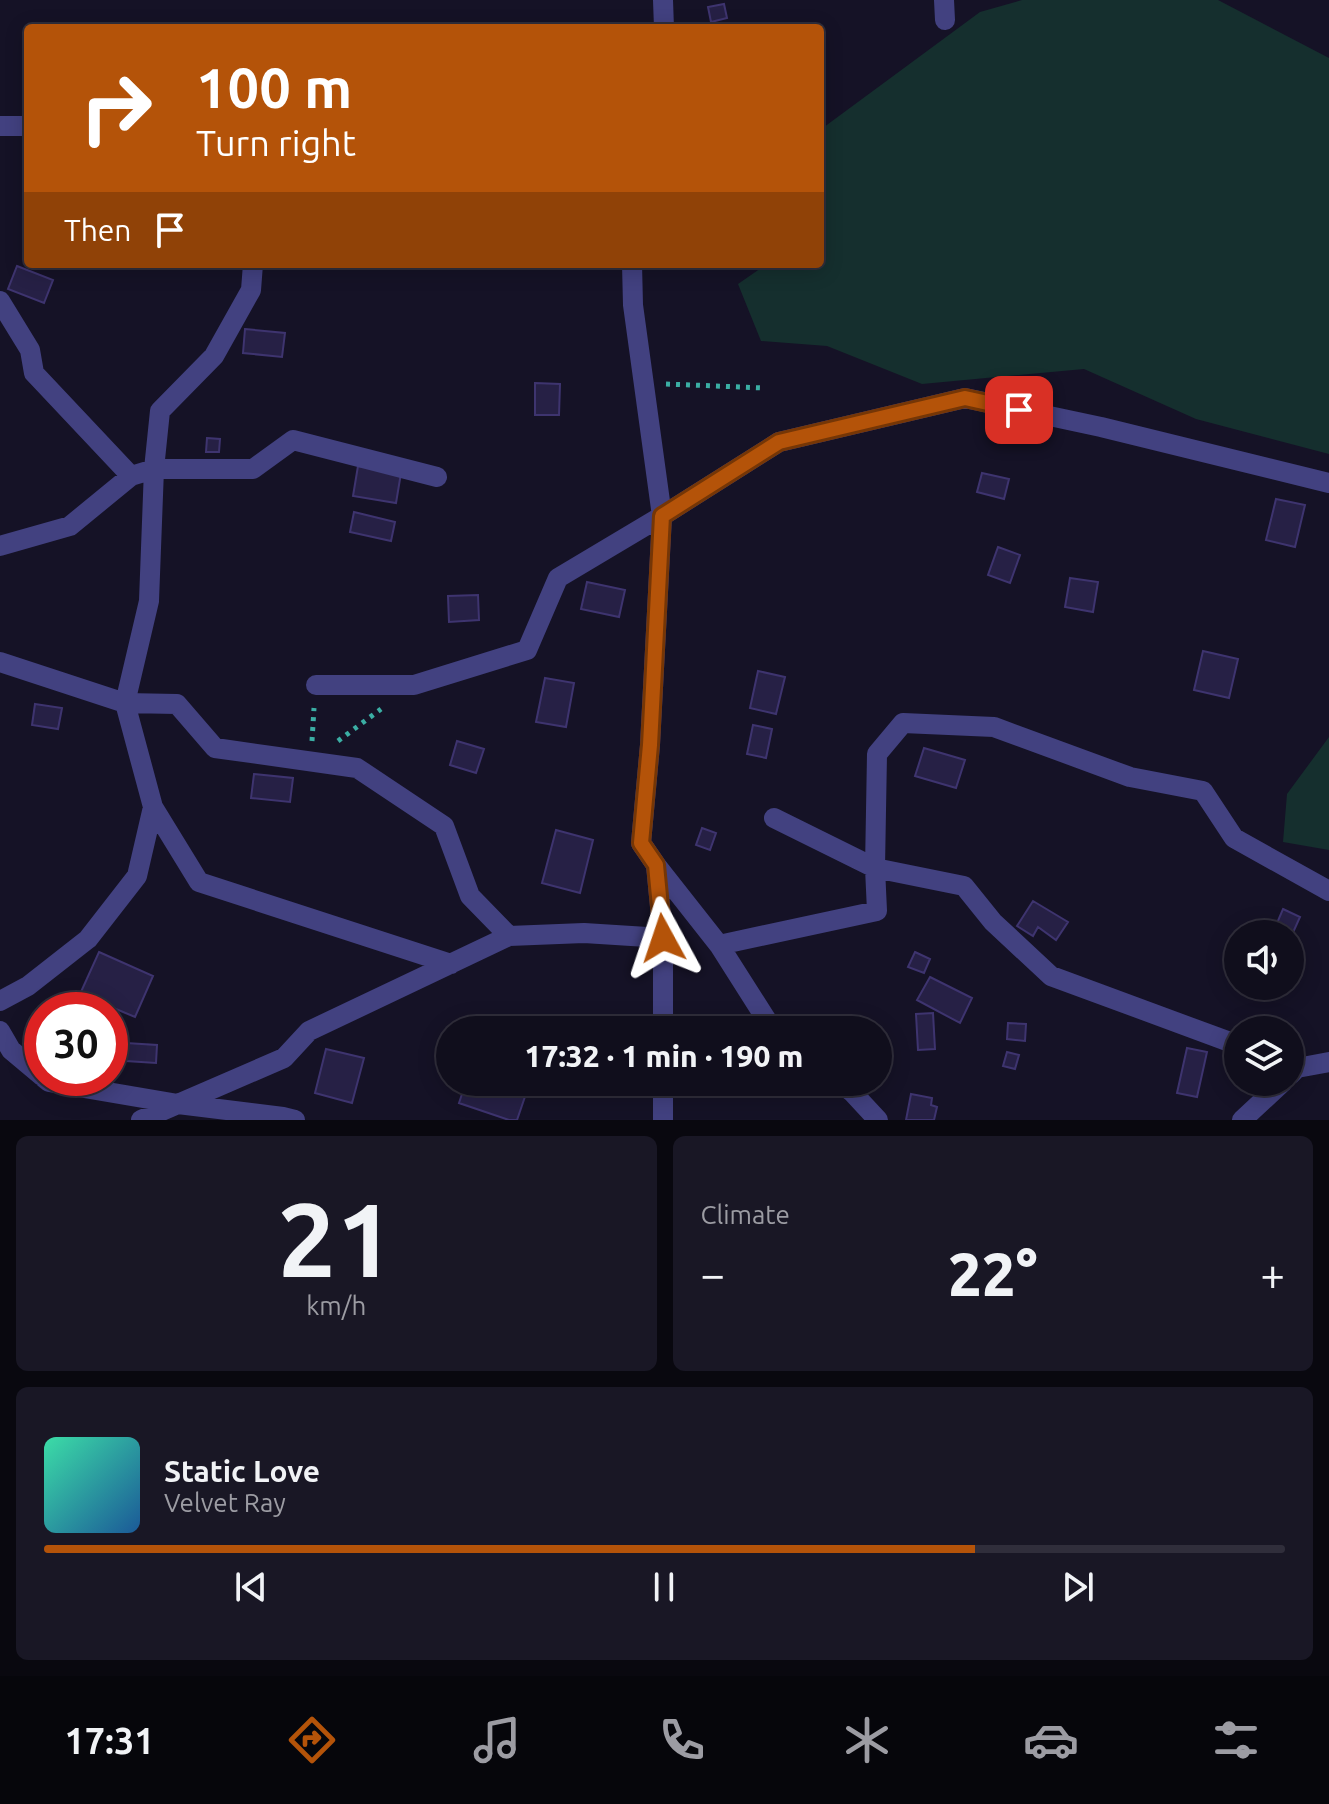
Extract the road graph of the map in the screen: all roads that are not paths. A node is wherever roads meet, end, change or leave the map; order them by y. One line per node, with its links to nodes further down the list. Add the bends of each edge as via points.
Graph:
1 (663, 0): 2 (street)
2 (664, 24)
3 (0, 126): 4 (street)
4 (24, 126)
5 (253, 268): 8 (street, via 251,290 214,356 160,411)
6 (632, 268): 12 (street)
7 (0, 301): 9 (street, via 30,350 34,373)
8 (154, 469): 9 (street); 10 (street, via 253,469 293,440); 16 (street, via 149,601)
9 (131, 476): 13 (street, via 70,526)
10 (437, 477)
11 (1329, 483): 12 (street, via 965,398 779,442)
12 (662, 516): 15 (street, via 558,578 527,650 414,685); 19 (street, via 641,843)
13 (0, 546)
14 (0, 662): 16 (street)
15 (316, 685)
16 (125, 703): 17 (street); 22 (street, via 177,704 215,748 357,768 444,826 470,896)
17 (153, 807): 25 (street, via 199,882); 26 (street, via 137,876 88,939)
18 (774, 818): 20 (street)
19 (656, 865): 23 (street); 24 (street)
20 (875, 868): 21 (street, via 877,754 903,723 994,727 1130,777 1203,791 1234,838); 24 (street, via 877,911); 30 (street, via 964,886 993,922 1051,976)
21 (1329, 891)
22 (509, 936): 23 (street); 25 (street)
23 (663, 938): 27 (street)
24 (719, 945): 28 (street)
25 (451, 964): 38 (street, via 309,1031 284,1058)
26 (0, 1001)
27 (663, 1016)
28 (764, 1016)
29 (0, 1031): 31 (street)
30 (1224, 1040)
31 (24, 1061)
32 (1329, 1062): 33 (street)
33 (1304, 1069)
34 (128, 1095): 38 (street)
35 (663, 1096): 41 (street)
36 (856, 1096): 42 (street)
37 (1267, 1096): 43 (street)
38 (178, 1104): 39 (street); 40 (street)
39 (141, 1120)
40 (295, 1120)
41 (663, 1120)
42 (878, 1120)
43 (1242, 1120)

